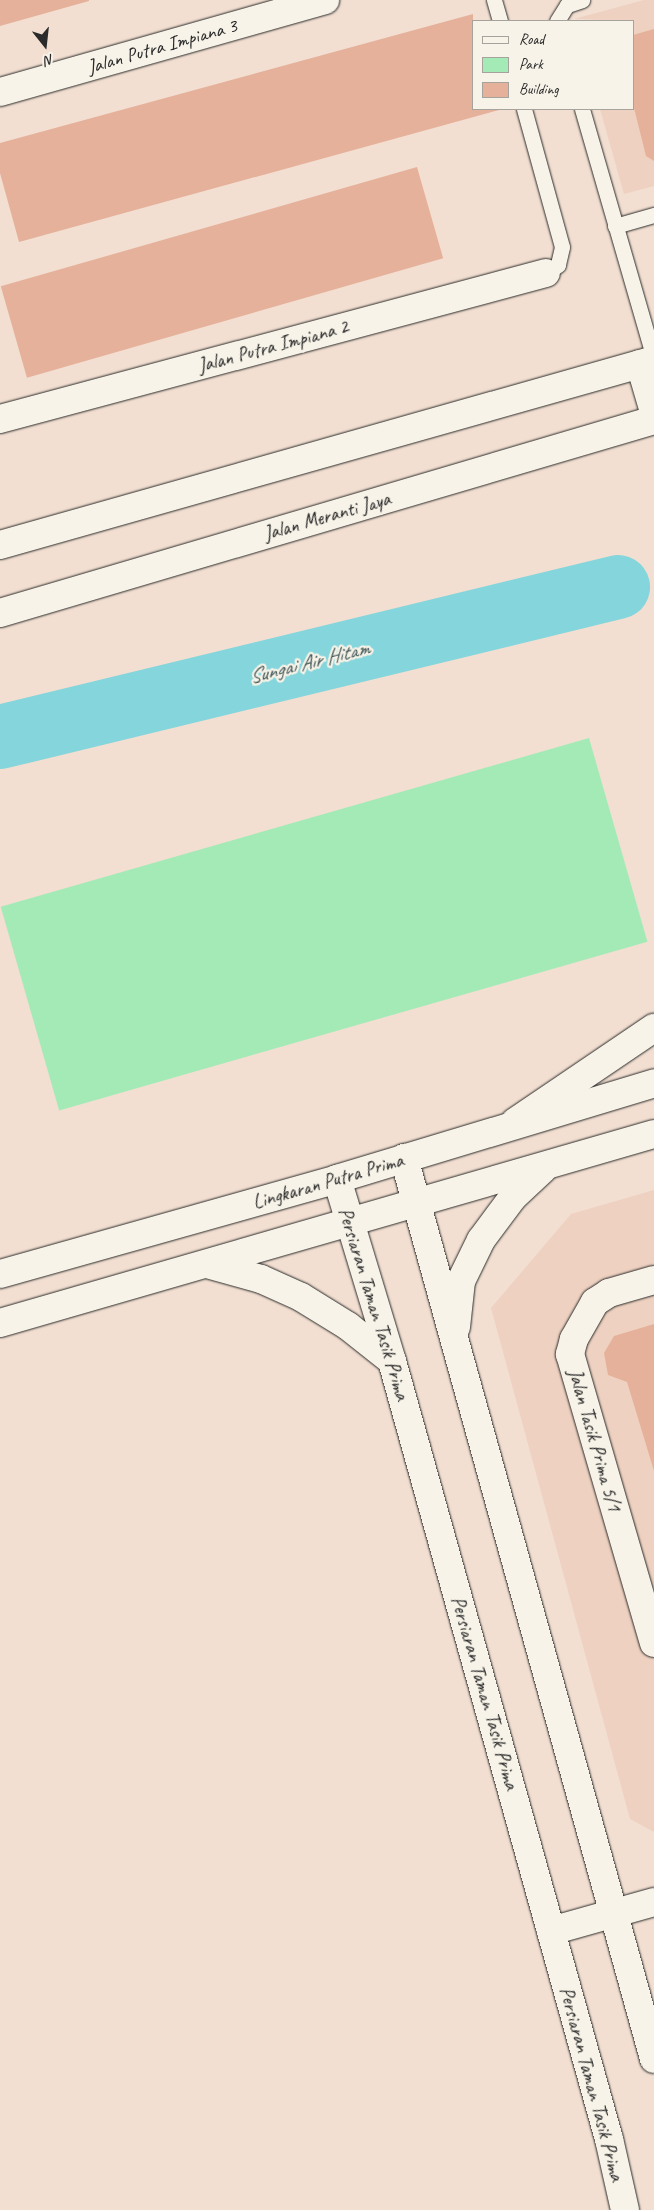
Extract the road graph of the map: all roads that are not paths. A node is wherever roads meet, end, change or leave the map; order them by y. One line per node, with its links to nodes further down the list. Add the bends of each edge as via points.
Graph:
1 (325, 0): 6 (main road, Jalan Putra Impiana 3)
2 (494, 0): 4 (lane)
3 (582, 0): 5 (lane, via 567,5 560,11)
4 (500, 20)
5 (557, 20)
6 (0, 92)
7 (524, 110): 11 (lane, via 562,247 558,265)
8 (582, 110): 10 (lane)
9 (654, 215): 10 (lane)
10 (615, 226): 12 (lane)
11 (546, 273): 14 (main road, Jalan Putra Impiana 2)
12 (649, 361): 13 (main road); 16 (main road)
13 (654, 412)
14 (0, 419)
15 (654, 420): 17 (main road, Jalan Meranti Jaya)
16 (0, 545)
17 (0, 613)
18 (654, 1028): 20 (main road)
19 (654, 1083): 20 (main road, Lingkaran Putra Prima)
20 (508, 1127): 22 (main road, Lingkaran Putra Prima)
21 (654, 1134): 23 (main road)
22 (404, 1158): 24 (main road, Lingkaran Putra Prima); 25 (main road)
23 (546, 1166): 25 (main road); 31 (main road, via 514,1197 481,1240 461,1281)
24 (337, 1179): 26 (main road, Persiaran Taman Tasik Prima); 28 (main road, Lingkaran Putra Prima)
25 (417, 1204): 26 (main road); 31 (main road)
26 (351, 1223): 27 (main road); 32 (main road, Persiaran Taman Tasik Prima)
27 (206, 1264): 30 (main road); 32 (main road, via 261,1279 301,1297 348,1326)
28 (0, 1274)
29 (654, 1280): 33 (main road, Jalan Tasik Prima 5/1, via 609,1293 595,1302 574,1339 570,1354)
30 (0, 1323)
31 (454, 1343): 35 (main road)
32 (392, 1360): 36 (main road, Persiaran Taman Tasik Prima)
33 (654, 1643)
34 (654, 1902): 35 (main road)
35 (614, 1914): 36 (main road); 37 (main road)
36 (552, 1931): 38 (main road, Persiaran Taman Tasik Prima)
37 (654, 2059)
38 (625, 2210)

